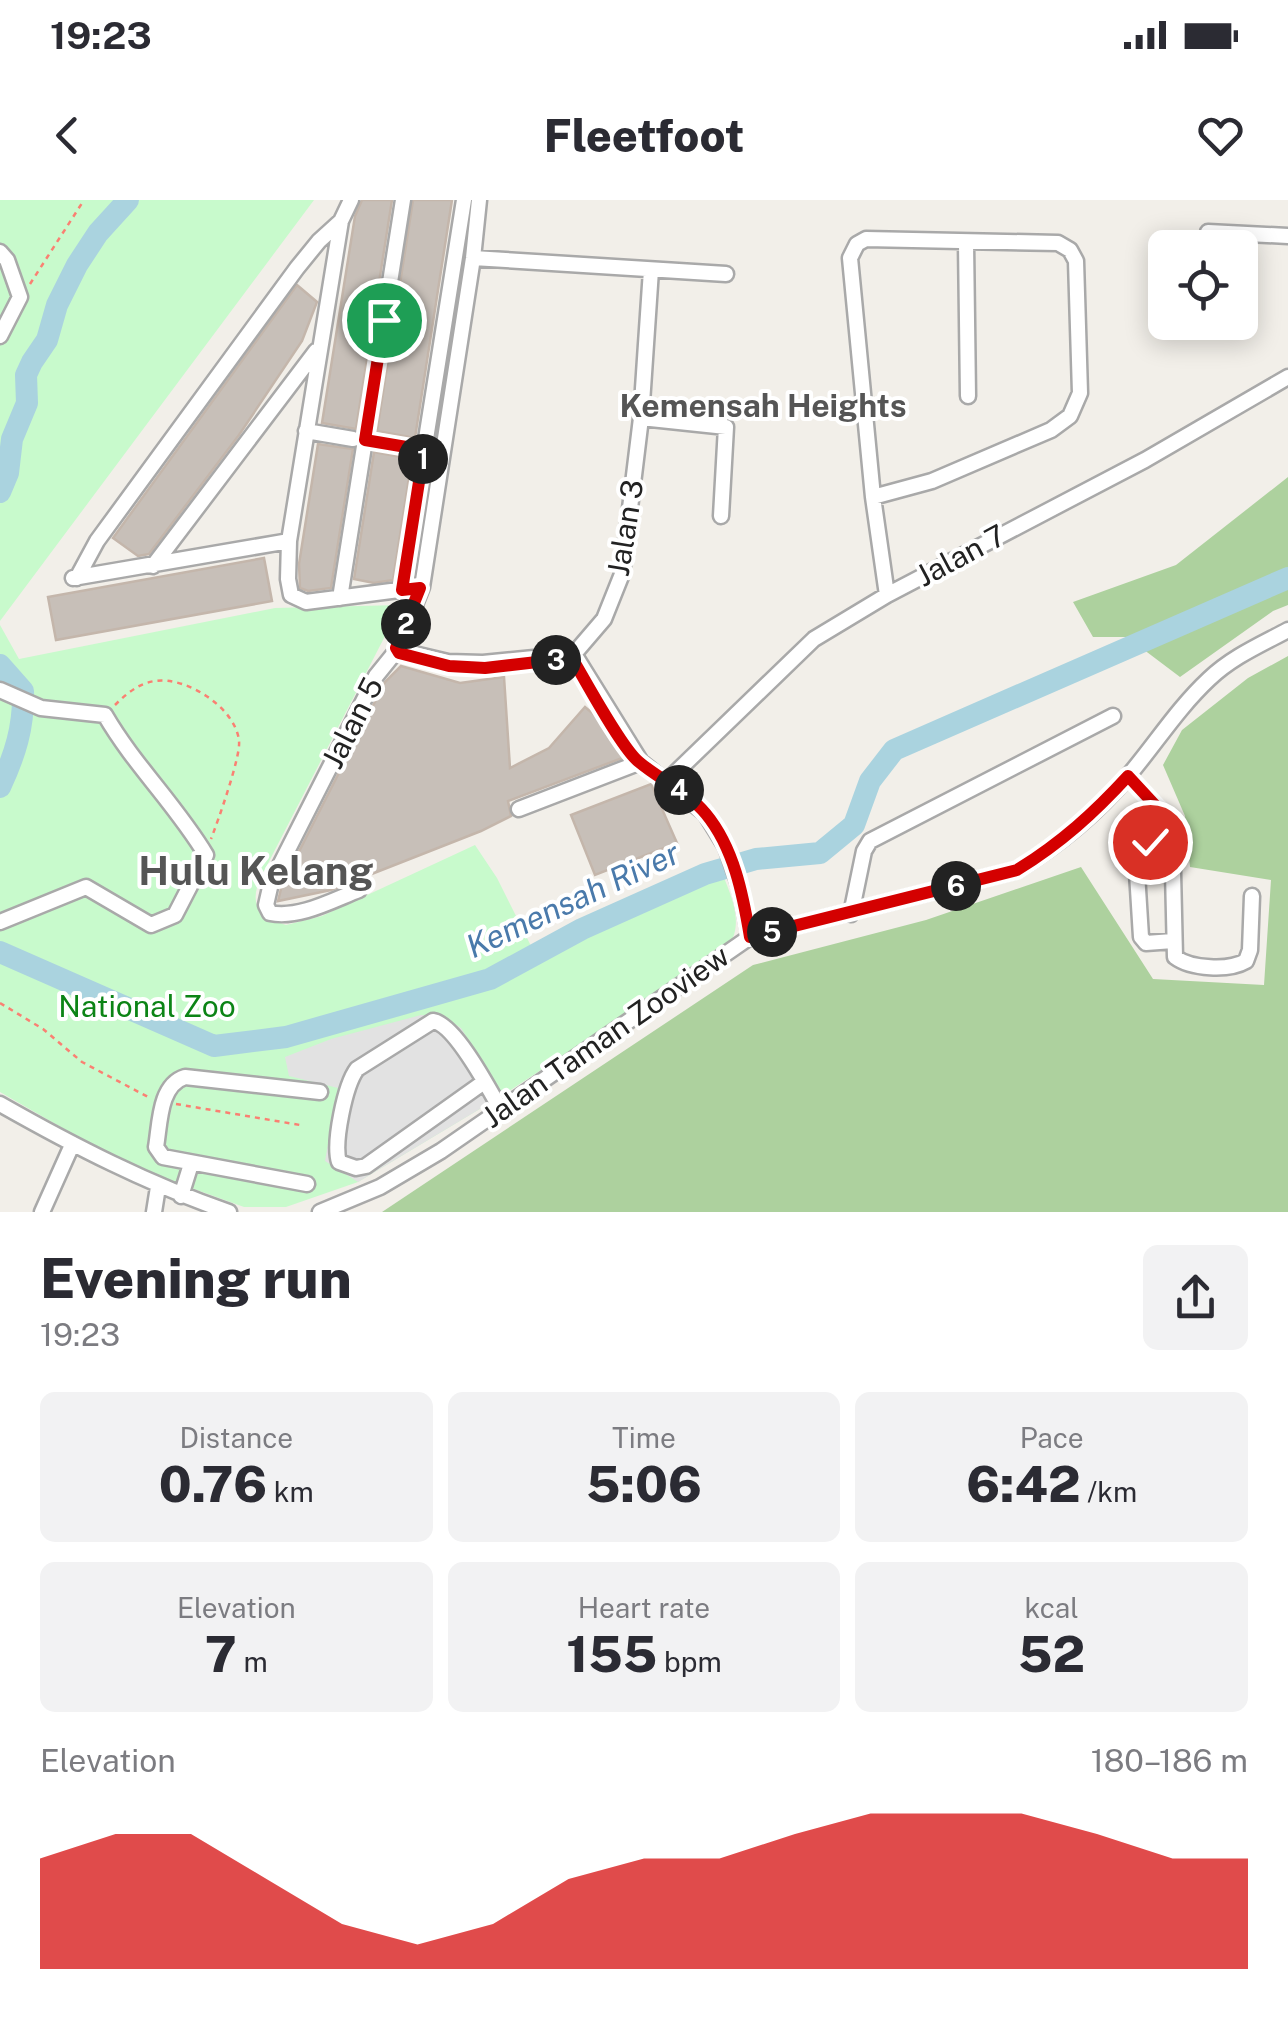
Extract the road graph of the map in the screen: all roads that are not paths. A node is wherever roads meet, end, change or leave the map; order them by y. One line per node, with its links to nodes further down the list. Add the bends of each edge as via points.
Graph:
1 (351, 200): 5 (street)
2 (403, 200): 19 (street)
3 (464, 200): 20 (street)
4 (480, 200): 10 (street, Jalan 5)
5 (342, 221): 14 (street); 24 (street, via 297,268 73,578)
6 (1258, 234): 7 (street)
7 (1288, 236)
8 (966, 243): 16 (street); 21 (street, via 866,239 850,258); 21 (street, via 1058,243 1070,250 1076,261 1080,393 1070,416 1051,430 932,481)
9 (0, 252): 13 (street, via 20,297)
10 (474, 258): 11 (street); 25 (street, Jalan 5)
11 (651, 270): 12 (street); 17 (street, Jalan 3)
12 (726, 274)
13 (0, 336)
14 (319, 347): 18 (street); 24 (street)
15 (1288, 377): 27 (street, Jalan 7)
16 (968, 396)
17 (640, 418): 22 (street, via 726,427); 31 (street, Jalan 3, via 622,574 604,619)
18 (306, 431): 19 (street); 23 (street)
19 (359, 439): 20 (street); 28 (street)
20 (424, 450): 26 (street)
21 (873, 497): 27 (street)
22 (721, 516)
23 (289, 541): 24 (street); 28 (street, via 291,595 306,602)
24 (153, 566)
25 (422, 588): 26 (street); 30 (street, Jalan 5)
26 (402, 590): 28 (street)
27 (888, 595): 36 (street, Jalan 7, via 814,639)
28 (340, 598)
29 (1288, 630): 35 (street, Jalan Taman Zooview, via 1209,678)
30 (398, 650): 31 (street, via 482,664); 39 (street, Jalan 5, via 376,676 271,883 266,905 270,913 299,912)
31 (574, 654): 34 (street)
32 (3, 692): 42 (street, via 41,708 105,715 206,855 175,914 151,925 86,887)
33 (1113, 716): 41 (street, via 870,841)
34 (641, 762): 36 (street); 37 (street)
35 (1128, 776): 38 (street); 41 (street, Jalan Taman Zooview, via 1089,819 1017,870)
36 (668, 780): 43 (street, via 705,813 726,847)
37 (519, 810)
38 (1172, 830): 44 (street); 44 (street, via 1136,857 1140,937 1146,943)
39 (359, 890)
40 (1252, 896): 44 (street, via 1246,962 1185,964 1175,957)
41 (851, 914): 43 (street, Jalan Taman Zooview)
42 (0, 922)
43 (750, 937): 48 (street, Jalan Taman Zooview)
44 (1173, 941)
45 (484, 1082): 45 (street, via 446,1025 433,1021 352,1076 338,1162 366,1166); 48 (street)
46 (320, 1092): 50 (street, via 174,1080 158,1154)
47 (0, 1104): 49 (street)
48 (501, 1110): 57 (street, Jalan Taman Zooview, via 380,1187)
49 (72, 1145): 52 (street); 54 (street)
50 (191, 1164): 51 (street); 53 (street)
51 (307, 1184)
52 (158, 1187): 53 (street); 55 (street)
53 (181, 1196): 56 (street)
54 (42, 1212)
55 (154, 1212)
56 (229, 1212)
57 (320, 1212)

